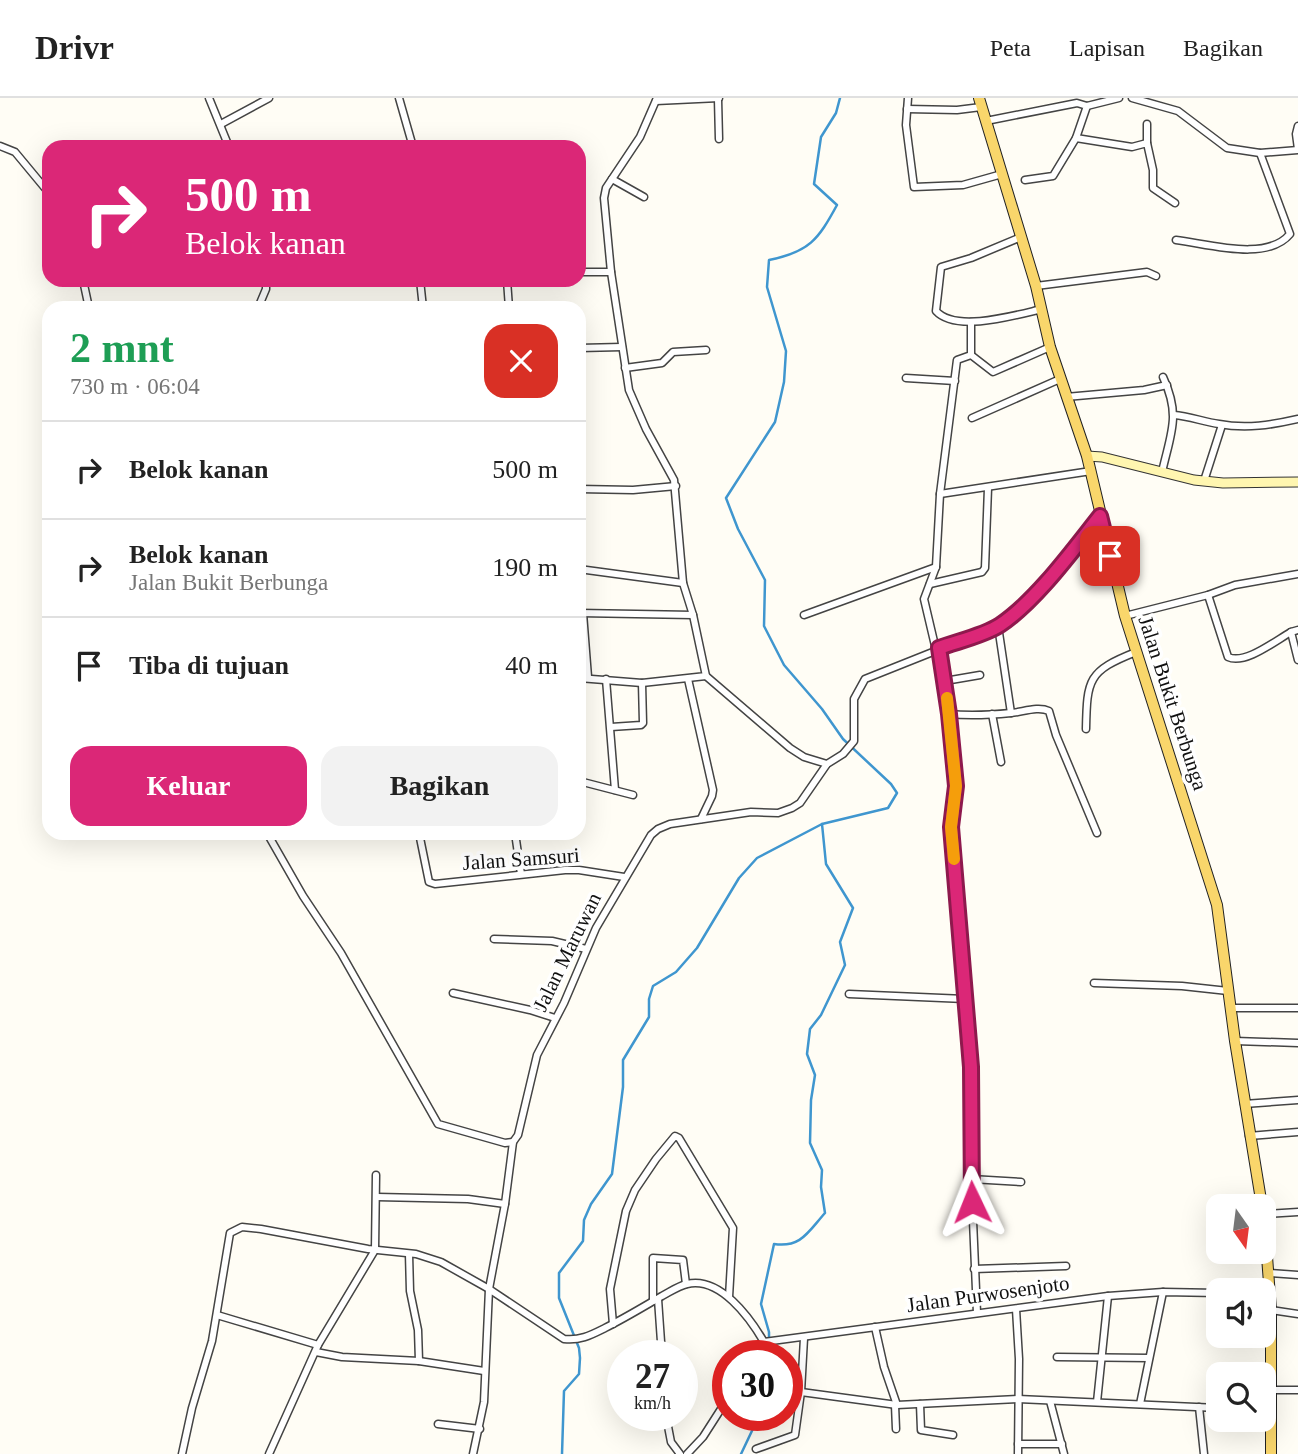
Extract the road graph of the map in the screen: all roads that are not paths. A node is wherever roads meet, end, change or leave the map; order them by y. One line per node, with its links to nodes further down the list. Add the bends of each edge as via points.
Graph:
1 (209, 98): 14 (street)
2 (269, 98): 14 (street)
3 (399, 98): 20 (street)
4 (908, 98): 12 (street)
5 (1119, 98): 11 (street)
6 (1132, 98): 24 (street, via 1182,113 1227,148)
7 (656, 99): 8 (street); 26 (street, via 640,136)
8 (718, 99): 18 (street)
9 (1076, 100): 11 (street); 13 (street)
10 (980, 102): 12 (street, via 957,110); 13 (main road, Jalan Bukit Berbunga)
11 (1087, 106): 17 (street)
12 (907, 109): 25 (street, via 914,187 963,185)
13 (986, 121): 25 (main road, Jalan Bukit Berbunga)
14 (221, 124): 19 (street)
15 (1147, 124): 21 (street)
16 (1298, 126): 23 (street)
17 (1076, 138): 21 (street, via 1132,147); 27 (street, via 1052,177)
18 (719, 139)
19 (227, 140)
20 (411, 140)
21 (1147, 144): 30 (street, via 1153,188)
22 (0, 146): 28 (street, via 15,152)
23 (1298, 149): 24 (street)
24 (1260, 153): 31 (street)
25 (1002, 174): 32 (main road, Jalan Bukit Berbunga)
26 (612, 179): 29 (street); 36 (street, via 604,198)
27 (1025, 180)
28 (42, 185)
29 (644, 197)
30 (1175, 203)
31 (1290, 234): 33 (street); 34 (street, via 1279,245 1262,249)
32 (1021, 237): 38 (main road, Jalan Bukit Berbunga); 40 (street, via 940,268 937,313)
33 (1298, 238)
34 (1176, 240)
35 (586, 272): 36 (street)
36 (611, 272): 41 (street)
37 (1156, 276): 38 (street, via 1147,272)
38 (1036, 286): 39 (main road, Jalan Bukit Berbunga)
39 (1041, 309): 40 (street); 42 (main road, Jalan Bukit Berbunga)
40 (971, 322): 45 (street)
41 (622, 347): 43 (street); 46 (street)
42 (1050, 347): 45 (street, via 993,372); 49 (main road, Jalan Bukit Berbunga)
43 (586, 348)
44 (706, 350): 46 (street, via 673,352 662,363)
45 (971, 355): 50 (street, via 957,359)
46 (625, 368): 62 (street, via 631,397)
47 (1163, 377): 51 (street)
48 (906, 378): 50 (street)
49 (1060, 379): 52 (main road, Jalan Bukit Berbunga); 54 (street)
50 (955, 382): 65 (street)
51 (1167, 385): 52 (street); 53 (street)
52 (1066, 397): 57 (main road, Jalan Bukit Berbunga)
53 (1174, 415): 56 (street); 59 (street)
54 (972, 418)
55 (1298, 419): 56 (street, via 1266,426)
56 (1222, 425): 60 (street)
57 (1087, 456): 58 (main road, Jalan Bukit Berbunga); 59 (street)
58 (1091, 471): 63 (street); 66 (main road, Jalan Bukit Berbunga)
59 (1162, 472): 60 (street)
60 (1204, 481): 61 (street)
61 (1298, 482)
62 (676, 486): 64 (street); 70 (street)
63 (988, 488): 65 (street); 71 (street, via 985,568)
64 (586, 489)
65 (940, 494): 67 (street)
66 (1100, 516): 76 (main road, Jalan Bukit Berbunga); 77 (street, via 1057,570)
67 (936, 567): 71 (street); 75 (street)
68 (586, 570): 70 (street)
69 (1298, 574): 72 (street, via 1235,585)
70 (683, 583): 74 (street)
71 (930, 584): 79 (street, via 924,599)
72 (1208, 595): 76 (street); 78 (street, via 1228,657 1243,659)
73 (586, 613): 74 (street)
74 (693, 615): 84 (street)
75 (804, 615)
76 (1125, 616): 80 (main road, Jalan Bukit Berbunga)
77 (998, 626): 79 (street); 90 (street)
78 (1295, 631): 82 (street)
79 (937, 649): 88 (street); 96 (street, Jalan Maruwan, via 861,684 854,699 854,741)
80 (1136, 652): 94 (street, via 1096,673 1089,689); 110 (main road, Jalan Bukit Berbunga, via 1217,905)
81 (586, 659): 85 (street)
82 (1298, 660)
83 (980, 675): 88 (street)
84 (706, 676): 87 (street); 96 (street, via 790,748)
85 (588, 677): 86 (street)
86 (606, 679): 89 (street); 93 (street)
87 (688, 679): 89 (street); 100 (street, via 713,790)
88 (945, 681): 91 (street)
89 (642, 682): 93 (street, via 643,723)
90 (1011, 713): 92 (street); 101 (street, via 1049,711)
91 (949, 714): 92 (street); 113 (street, via 956,786 951,827)
92 (992, 714): 95 (street)
93 (611, 727): 98 (street)
94 (1087, 729)
95 (1001, 762)
96 (827, 764): 100 (street, Jalan Maruwan, via 800,803 786,811)
97 (586, 783): 98 (street)
98 (615, 790): 99 (street)
99 (633, 795)
100 (701, 819): 106 (street, Jalan Maruwan, via 658,829)
101 (1097, 833)
102 (271, 840): 123 (street, via 436,1122)
103 (420, 840): 105 (street, Jalan Samsuri, via 429,882)
104 (516, 840): 105 (street)
105 (521, 874): 106 (street, Jalan Samsuri, via 579,870)
106 (624, 877): 108 (street, Jalan Maruwan)
107 (494, 939): 108 (street, via 552,941)
108 (586, 949): 116 (street, Jalan Maruwan)
109 (1094, 983): 110 (street)
110 (1228, 991): 114 (main road, Jalan Bukit Berbunga)
111 (453, 993): 116 (street)
112 (849, 994): 113 (street)
113 (965, 999): 125 (street, via 971,1067)
114 (1230, 1008): 115 (street); 117 (main road, Jalan Bukit Berbunga)
115 (1298, 1009)
116 (555, 1018): 123 (street, Jalan Maruwan, via 537,1055)
117 (1235, 1041): 118 (street); 120 (main road, Jalan Bukit Berbunga)
118 (1298, 1042)
119 (1298, 1100): 120 (street)
120 (1244, 1104): 122 (main road, Jalan Bukit Berbunga)
121 (1298, 1132): 122 (street)
122 (1249, 1136): 127 (main road, Jalan Bukit Berbunga)
123 (513, 1142): 129 (street, Jalan Maruwan)
124 (376, 1175): 128 (street)
125 (971, 1180): 126 (street); 136 (street)
126 (1021, 1182)
127 (1260, 1194)
128 (377, 1197): 129 (street); 132 (street)
129 (505, 1203): 141 (street, Jalan Maruwan)
130 (1298, 1212): 131 (street)
131 (1276, 1214)
132 (375, 1250): 133 (street); 151 (street, via 272,1230 237,1228 230,1233); 158 (street)
133 (409, 1254): 141 (street, via 441,1262); 163 (street)
134 (1268, 1264): 137 (main road)
135 (1066, 1266): 136 (street)
136 (974, 1269): 149 (street)
137 (1269, 1273): 138 (street); 139 (main road)
138 (1298, 1275)
139 (1269, 1278)
140 (686, 1284): 145 (street, via 698,1283); 146 (street); 146 (street, via 683,1260 653,1258)
141 (489, 1289): 152 (street, via 564,1339 587,1337); 164 (street, Jalan Maruwan)
142 (1163, 1292): 143 (street, Jalan Purwosenjoto); 144 (street, Jalan Purwosenjoto); 162 (street)
143 (1206, 1293)
144 (1108, 1296): 147 (street, Jalan Purwosenjoto); 161 (street)
145 (729, 1297): 152 (street, via 733,1228 676,1136 635,1190 626,1211 610,1289); 156 (street)
146 (656, 1300): 152 (street); 155 (street)
147 (1016, 1309): 149 (street, Jalan Purwosenjoto); 168 (street)
148 (1276, 1311): 150 (street)
149 (977, 1313): 153 (street, Jalan Purwosenjoto)
150 (1298, 1314)
151 (217, 1315): 158 (street); 187 (street)
152 (613, 1324)
153 (875, 1327): 154 (street, Jalan Purwosenjoto); 173 (street)
154 (804, 1338): 157 (street, Jalan Purwosenjoto); 159 (street)
155 (660, 1340)
156 (767, 1340)
157 (786, 1340)
158 (317, 1349): 163 (street, via 342,1357); 188 (street)
159 (803, 1356)
160 (1057, 1357): 161 (street)
161 (1102, 1357): 162 (street); 170 (street)
162 (1149, 1358): 172 (street)
163 (419, 1361): 164 (street)
164 (484, 1371): 178 (street, Jalan Maruwan)
165 (1276, 1390): 166 (street)
166 (1298, 1390)
167 (803, 1392): 173 (street)
168 (1018, 1399): 169 (street); 171 (street); 184 (street)
169 (1050, 1401): 170 (street); 185 (street)
170 (1097, 1402): 172 (street)
171 (920, 1404): 173 (street); 183 (street, via 921,1430)
172 (1140, 1404): 174 (street)
173 (896, 1405): 179 (street)
174 (1199, 1407): 175 (street); 194 (street)
175 (1206, 1407)
176 (438, 1423): 178 (street)
177 (712, 1423): 191 (street)
178 (480, 1429): 189 (street, Jalan Maruwan)
179 (896, 1429)
180 (669, 1431): 190 (street)
181 (795, 1431): 186 (street, via 794,1436)
182 (1268, 1432): 195 (main road)
183 (953, 1435)
184 (1018, 1444): 185 (street); 192 (street)
185 (1062, 1444): 193 (street)
186 (756, 1449)
187 (182, 1454)
188 (269, 1454)
189 (473, 1454)
190 (680, 1454)
191 (687, 1454)
192 (1018, 1454)
193 (1064, 1454)
194 (1204, 1454)
195 (1270, 1454)

